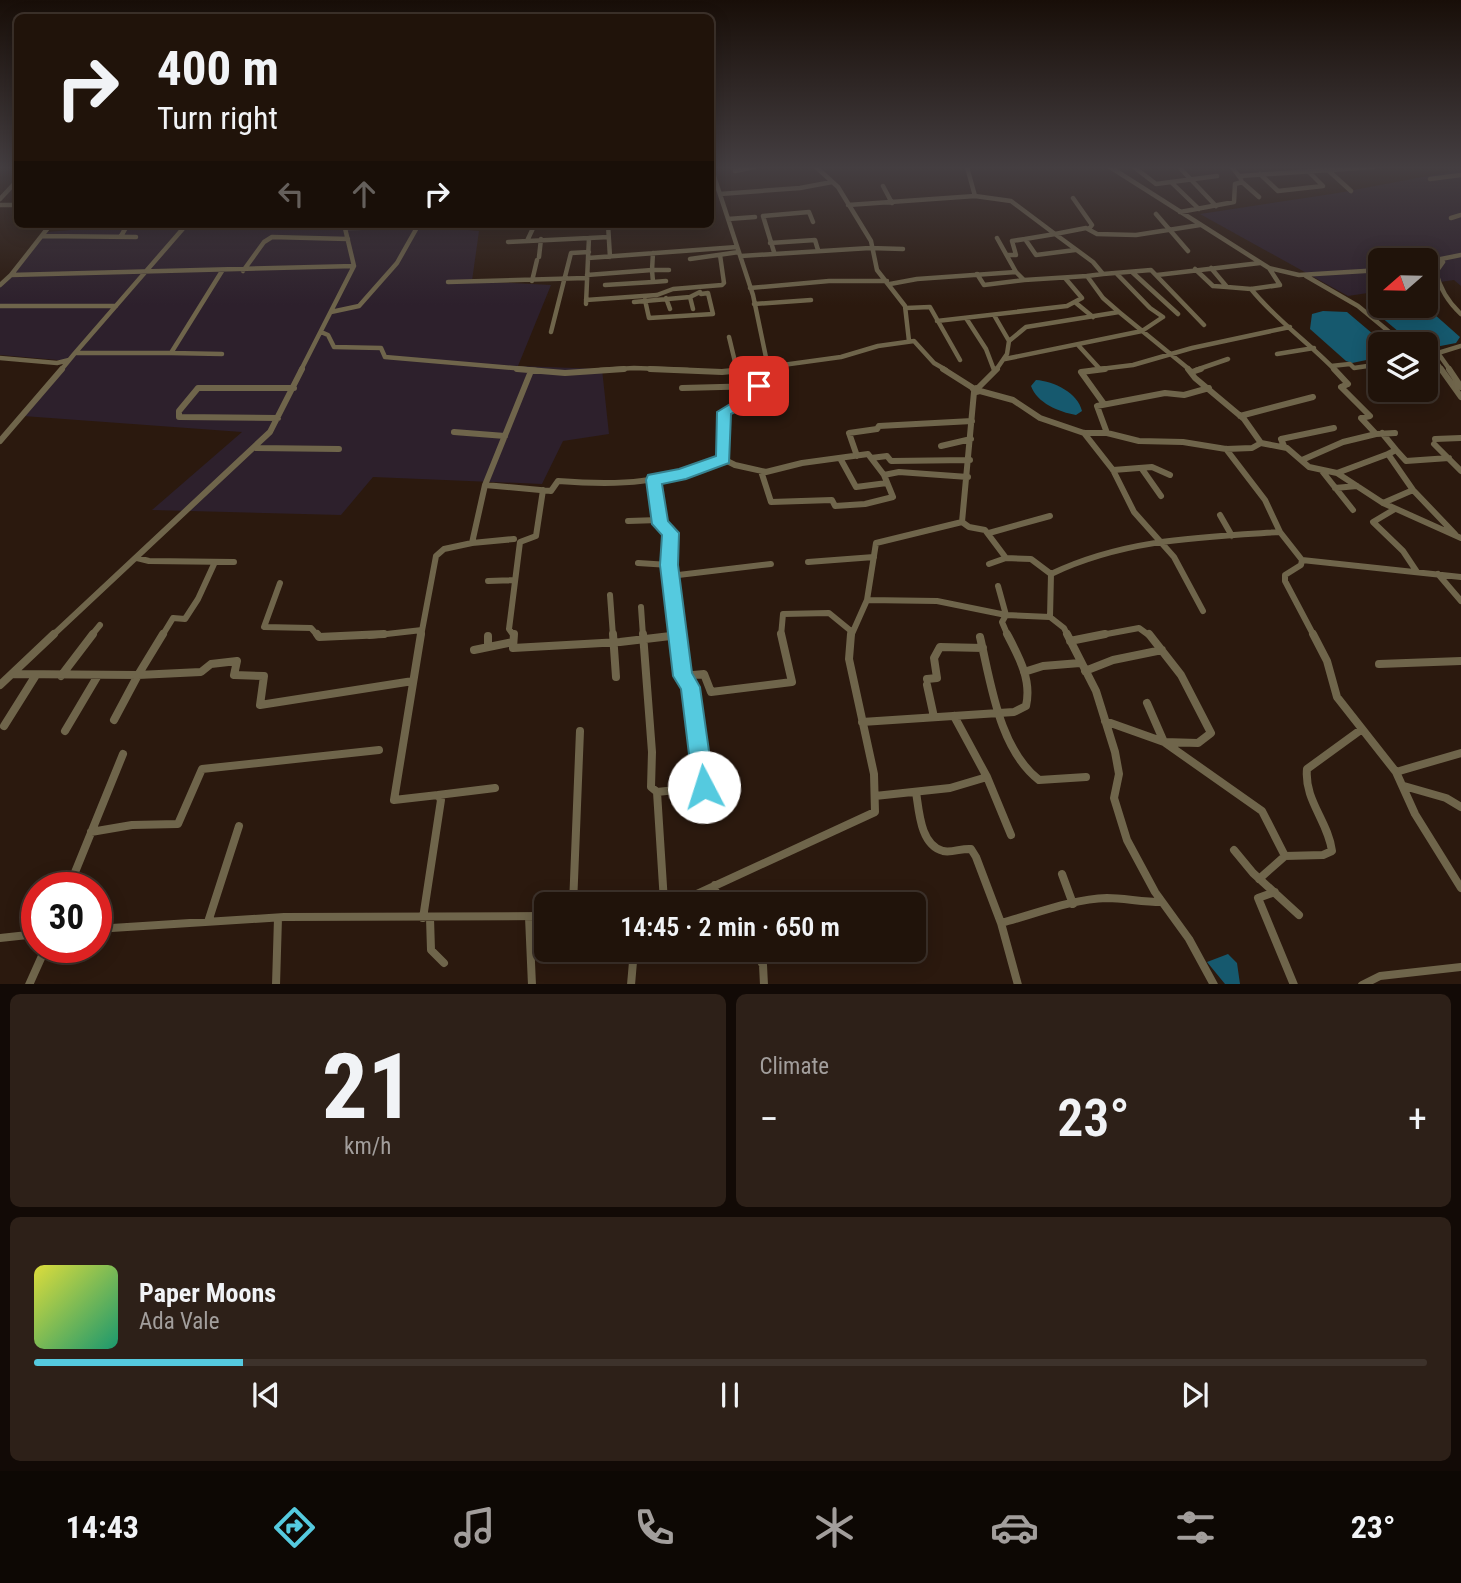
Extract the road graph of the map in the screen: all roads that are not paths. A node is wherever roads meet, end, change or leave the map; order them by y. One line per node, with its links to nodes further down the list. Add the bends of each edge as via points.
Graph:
1 (726, 213): 13 (street)
2 (795, 213): 8 (street)
3 (809, 213): 14 (street)
4 (853, 213): 40 (street, via 871,241)
5 (1029, 213): 26 (street)
6 (1083, 213): 24 (street, via 1092,225)
7 (1181, 213): 16 (street)
8 (779, 214): 15 (street); 38 (street, via 763,216)
9 (1156, 214): 25 (street)
10 (1461, 215): 12 (street)
11 (755, 217): 13 (street)
12 (1451, 218)
13 (728, 219): 45 (street)
14 (813, 222)
15 (782, 224)
16 (1200, 225): 25 (street); 56 (street)
17 (48, 228): 27 (street)
18 (126, 228): 28 (street)
19 (184, 228): 66 (street)
20 (345, 228): 33 (street)
21 (417, 228): 104 (street, via 397,264 358,308)
22 (533, 228): 36 (street)
23 (608, 228): 30 (street)
24 (1089, 229): 25 (street, via 1097,234 1130,235); 26 (street)
25 (1170, 229): 44 (street)
26 (1055, 234): 35 (street); 43 (street)
27 (42, 236): 28 (street); 72 (street)
28 (121, 236): 29 (street)
29 (136, 237)
30 (608, 237): 31 (street); 53 (street)
31 (589, 238): 34 (street); 49 (street)
32 (997, 238): 51 (street)
33 (348, 239): 57 (street); 65 (street, via 272,237)
34 (541, 239): 36 (street); 80 (street)
35 (1025, 239): 43 (street, via 1036,254); 51 (street, via 1012,241 1016,255)
36 (527, 240): 37 (street)
37 (508, 242)
38 (770, 243): 42 (street, via 815,240); 46 (street)
39 (672, 244): 48 (street)
40 (870, 247): 41 (street); 42 (street); 84 (street, via 877,270)
41 (902, 249)
42 (818, 250): 46 (street)
43 (1075, 250): 70 (street)
44 (1188, 251)
45 (739, 252): 46 (street); 48 (street); 50 (street); 89 (street)
46 (774, 252)
47 (653, 253): 48 (street); 53 (street); 60 (street)
48 (674, 254)
49 (588, 255): 53 (street); 74 (street); 78 (street, via 571,253)
50 (720, 255): 54 (street); 87 (street, via 723,285)
51 (1007, 255): 67 (street)
52 (1461, 255): 55 (street)
53 (611, 257)
54 (690, 259)
55 (1439, 259): 107 (street, via 1443,262 1436,272 1443,293)
56 (1260, 262): 58 (street); 59 (street)
57 (354, 266): 65 (street); 104 (street)
58 (1212, 268): 62 (street); 88 (street)
59 (1269, 268): 76 (street); 90 (street, via 1280,285)
60 (652, 270): 61 (street); 74 (street); 83 (street)
61 (669, 270)
62 (1195, 270): 73 (street); 88 (street, via 1213,286)
63 (1368, 270): 76 (street)
64 (222, 271): 65 (street); 66 (street); 125 (street)
65 (243, 271)
66 (146, 272): 72 (street); 100 (street)
67 (1016, 272): 69 (street); 79 (street)
68 (1132, 272): 71 (street); 73 (street, via 1148,270); 106 (street)
69 (977, 274): 79 (street, via 984,285); 84 (street)
70 (1103, 274): 71 (street); 75 (street)
71 (1117, 274): 114 (street, via 1163,317)
72 (11, 275): 85 (street)
73 (1157, 275): 112 (street)
74 (587, 276): 78 (street); 87 (street, via 586,302)
75 (1087, 276): 77 (street); 105 (street)
76 (1306, 276): 117 (street, via 1358,306)
77 (1065, 278): 79 (street); 97 (street, via 1082,298)
78 (566, 279): 80 (street); 116 (street)
79 (1024, 279)
80 (531, 281): 82 (street)
81 (666, 281): 83 (street)
82 (448, 282)
83 (653, 282): 86 (street)
84 (888, 283): 89 (street, via 829,281); 101 (street)
85 (0, 285)
86 (605, 285)
87 (700, 287): 91 (street)
88 (1227, 287): 90 (street)
89 (750, 288): 98 (street)
90 (1251, 289): 113 (street)
91 (701, 294): 92 (street); 94 (street, via 708,293 713,314 649,318)
92 (690, 297): 93 (street); 103 (street)
93 (666, 298): 94 (street); 102 (street)
94 (645, 300): 96 (street)
95 (811, 300): 98 (street)
96 (634, 302)
97 (1076, 303): 108 (street); 110 (street)
98 (754, 304): 138 (street)
99 (0, 306): 100 (street)
100 (116, 306): 124 (street)
101 (905, 308): 111 (street, via 928,306); 119 (street)
102 (670, 309)
103 (692, 309)
104 (331, 312): 115 (street)
105 (1119, 312): 110 (street); 114 (street)
106 (1178, 314)
107 (1461, 314)
108 (994, 315): 109 (street); 120 (street)
109 (966, 318): 111 (street); 142 (street)
110 (1093, 318): 120 (street, via 1026,327)
111 (937, 321): 134 (street)
112 (1203, 325)
113 (1290, 327): 123 (street); 129 (street)
114 (1142, 331): 121 (street); 129 (street)
115 (321, 332): 140 (street, via 334,347 381,348 385,356); 147 (street)
116 (551, 332)
117 (1389, 332)
118 (729, 337): 141 (street)
119 (909, 341): 138 (street); 150 (street)
120 (1009, 341): 132 (street)
121 (1078, 345): 132 (street); 139 (street)
122 (1461, 346): 126 (street)
123 (1314, 348): 128 (street); 136 (street)
124 (75, 353): 125 (street); 131 (street)
125 (171, 353): 127 (street)
126 (1438, 353): 146 (street)
127 (222, 354)
128 (1277, 354)
129 (1172, 355): 139 (street); 143 (street)
130 (0, 358): 131 (street, via 57,363)
131 (70, 359): 166 (street)
132 (1004, 359): 142 (street)
133 (1228, 359): 143 (street)
134 (960, 360)
135 (1438, 365): 144 (street)
136 (1331, 366): 137 (street); 162 (street, via 1348,384 1341,387 1370,416 1360,419)
137 (1368, 366)
138 (768, 367): 141 (street); 145 (street)
139 (1098, 368): 153 (street, via 1081,372)
140 (531, 371): 141 (street); 163 (street)
141 (737, 371)
142 (994, 371): 150 (street)
143 (1192, 372): 149 (street)
144 (1452, 385): 146 (street); 152 (street)
145 (759, 386): 148 (street); 178 (street, via 750,399 724,412)
146 (1461, 386)
147 (294, 388): 155 (street); 155 (street, via 198,388 179,411 179,417)
148 (682, 388)
149 (1209, 388): 153 (street, via 1184,396 1165,393); 154 (street)
150 (976, 390): 156 (street); 159 (street, via 1013,400 1040,418)
151 (1313, 397): 154 (street)
152 (1461, 397)
153 (1104, 404): 160 (street, via 1097,406)
154 (1240, 416): 167 (street)
155 (278, 418): 170 (street)
156 (972, 421): 165 (street); 175 (street, via 879,426 849,433)
157 (1334, 428): 169 (street, via 1281,439)
158 (454, 432): 163 (street)
159 (1084, 433): 160 (street); 185 (street)
160 (1107, 433): 172 (street, via 1139,441)
161 (1395, 433): 162 (street)
162 (1379, 434): 173 (street); 182 (street, via 1343,442)
163 (505, 436): 196 (street)
164 (1461, 438): 179 (street, via 1434,441)
165 (971, 439): 168 (street); 181 (street)
166 (0, 440)
167 (1261, 443): 169 (street); 172 (street)
168 (941, 446)
169 (1285, 447): 182 (street)
170 (256, 448): 171 (street); 218 (street)
171 (340, 449)
172 (1226, 449): 210 (street, via 1265,500)
173 (1396, 450): 174 (street); 179 (street, via 1406,461)
174 (1388, 454): 190 (street); 200 (street)
175 (857, 456): 176 (street); 177 (street, via 868,454)
176 (840, 458): 186 (street); 195 (street, via 856,487)
177 (871, 458): 180 (street); 191 (street)
178 (723, 459): 186 (street); 194 (street)
179 (1450, 459): 183 (street); 188 (street)
180 (923, 460): 181 (street); 189 (street)
181 (970, 460): 193 (street)
182 (1302, 460): 187 (street)
183 (1461, 460)
184 (1142, 469): 185 (street); 192 (street, via 1158,468); 201 (street)
185 (1112, 470): 215 (street, via 1134,512)
186 (761, 471): 195 (street, via 771,502 832,500 835,506 869,505 893,497)
187 (1322, 471): 190 (street); 198 (street)
188 (1461, 471)
189 (925, 473): 191 (street); 193 (street)
190 (1337, 473): 197 (street)
191 (884, 475): 195 (street)
192 (1170, 475)
193 (968, 477): 209 (street)
194 (653, 480): 199 (street, via 558,481 551,491); 207 (street)
195 (887, 483)
196 (485, 485): 199 (street); 216 (street)
197 (1357, 486): 198 (street); 202 (street)
198 (1335, 488): 204 (street)
199 (543, 490): 233 (street, via 536,536 520,542)
200 (1413, 490): 202 (street); 213 (street)
201 (1161, 496)
202 (1383, 503): 203 (street)
203 (1395, 509): 213 (street); 228 (street, via 1373,522)
204 (1353, 510)
205 (1220, 515): 212 (street)
206 (1050, 516): 211 (street)
207 (659, 520): 208 (street); 227 (street, via 670,533)
208 (628, 521)
209 (962, 522): 211 (street); 217 (street, via 876,543)
210 (1280, 532): 212 (street); 220 (street)
211 (989, 533): 219 (street)
212 (1232, 536): 215 (street)
213 (1458, 536)
214 (514, 539): 216 (street)
215 (1160, 541): 229 (street, via 1074,561); 241 (street, via 1184,572)
216 (472, 542): 245 (street, via 436,552)
217 (873, 557): 223 (street); 238 (street)
218 (137, 558): 221 (street); 262 (street)
219 (1006, 558): 226 (street); 229 (street, via 1029,557)
220 (1302, 560): 228 (street); 279 (street, via 1284,575 1285,581 1327,661 1337,697)
221 (215, 562): 222 (street); 264 (street, via 185,619 173,618)
222 (234, 562)
223 (808, 562)
224 (638, 564): 227 (street)
225 (771, 564): 231 (street)
226 (989, 564)
227 (669, 565): 231 (street)
228 (1417, 572): 230 (street)
229 (1051, 573): 243 (street)
230 (1438, 574): 232 (street); 239 (street)
231 (670, 576): 247 (street)
232 (1461, 577)
233 (514, 580): 234 (street); 252 (street, via 509,628)
234 (488, 581)
235 (281, 583): 245 (street, via 264,627 311,628 319,637)
236 (998, 586): 242 (street)
237 (610, 595): 253 (street)
238 (867, 600): 242 (street, via 925,598); 246 (street)
239 (1461, 601)
240 (641, 607): 250 (street)
241 (1203, 611)
242 (1006, 615): 243 (street); 261 (street, via 1002,622)
243 (1050, 617): 251 (street)
244 (100, 625): 265 (street)
245 (422, 630): 269 (street)
246 (851, 631): 266 (street, via 829,613 783,614 781,638 792,682 711,692 704,674); 277 (street, via 849,659)
247 (679, 635): 250 (street); 266 (street)
248 (488, 636): 254 (street)
249 (981, 637): 255 (street)
250 (645, 639): 253 (street); 291 (street, via 651,787)
251 (1070, 640): 257 (street, via 1139,628); 260 (street)
252 (513, 642): 253 (street, via 515,649); 254 (street)
253 (612, 642): 268 (street)
254 (488, 647): 256 (street)
255 (983, 648): 272 (street); 274 (street, via 940,647 934,658 937,678 927,682)
256 (474, 650)
257 (1162, 650): 260 (street); 282 (street, via 1181,675 1211,733 1198,743)
258 (1461, 661): 259 (street)
259 (1379, 664)
260 (1082, 667): 261 (street, via 1043,666); 276 (street, via 1096,691)
261 (1024, 672): 272 (street, via 1026,706)
262 (12, 674): 263 (street); 270 (street)
263 (36, 675): 265 (street); 278 (street)
264 (138, 675): 267 (street); 269 (street, via 201,672 211,664 237,661 234,675 264,676 260,705); 275 (street)
265 (61, 676): 267 (street)
266 (683, 676): 291 (street, via 690,687 705,783 704,787)
267 (97, 677): 280 (street)
268 (616, 677)
269 (413, 681): 293 (street, via 394,800)
270 (0, 685)
271 (1147, 703): 282 (street)
272 (998, 713): 273 (street); 288 (street, via 1032,777)
273 (954, 716): 274 (street); 287 (street)
274 (934, 717): 277 (street)
275 (114, 720)
276 (1104, 721): 282 (street); 311 (street, via 1119,774 1114,799 1120,821)
277 (862, 722): 294 (street)
278 (4, 726)
279 (1362, 729): 286 (street); 300 (street, via 1307,769 1304,782 1332,835 1332,851)
280 (65, 731)
281 (580, 731): 306 (street)
282 (1164, 742): 300 (street, via 1262,811)
283 (379, 750): 297 (street, via 202,769 178,824)
284 (1461, 753): 286 (street)
285 (123, 754): 297 (street)
286 (1396, 772): 289 (street)
287 (987, 777): 292 (street); 298 (street)
288 (1086, 777)
289 (1404, 786): 295 (street, via 1446,797); 305 (street, via 1415,814)
290 (495, 788): 293 (street)
291 (657, 792): 307 (street)
292 (916, 792): 294 (street); 319 (street, via 922,824 933,844 947,852 971,849)
293 (438, 795): 317 (street, via 441,813)
294 (875, 796): 304 (street, via 875,812)
295 (1461, 807)
296 (239, 826): 318 (street)
297 (91, 832): 301 (street)
298 (1011, 835)
299 (1234, 850): 303 (street)
300 (1285, 856): 303 (street)
301 (75, 872)
302 (1062, 874): 312 (street)
303 (1259, 879): 310 (street)
304 (715, 885): 308 (street); 309 (street)
305 (1461, 888)
306 (574, 892)
307 (663, 892)
308 (701, 892)
309 (715, 892)
310 (1275, 892): 313 (street); 335 (street, via 1258,898)
311 (1161, 902): 312 (street, via 1108,898); 334 (street, via 1189,939)
312 (1073, 904): 319 (street)
313 (1299, 915)
314 (529, 917): 315 (street); 317 (street); 330 (street)
315 (534, 917)
316 (278, 918): 317 (street); 318 (street); 329 (street)
317 (427, 918): 326 (street, via 429,951)
318 (208, 922): 320 (street)
319 (1001, 923): 333 (street)
320 (112, 928)
321 (21, 936): 322 (street)
322 (0, 938)
323 (633, 962): 331 (street)
324 (761, 962): 332 (street)
325 (39, 963): 328 (street)
326 (444, 963)
327 (1461, 967): 336 (street, via 1380,976)
328 (29, 984)
329 (276, 984)
330 (532, 984)
331 (631, 984)
332 (764, 984)
333 (1018, 984)
334 (1213, 984)
335 (1294, 984)
336 (1364, 984)

